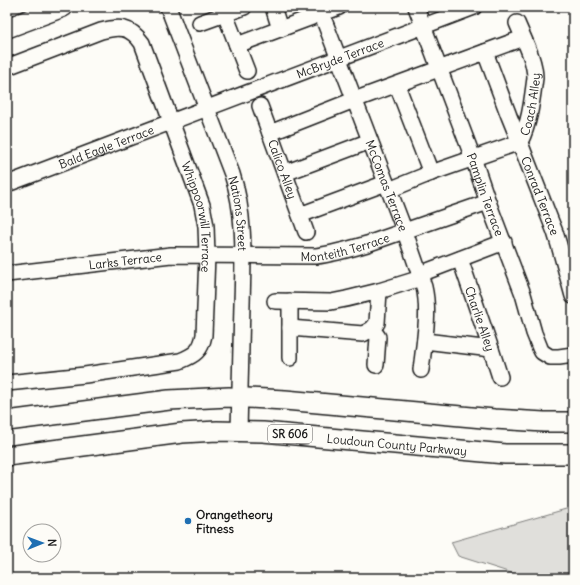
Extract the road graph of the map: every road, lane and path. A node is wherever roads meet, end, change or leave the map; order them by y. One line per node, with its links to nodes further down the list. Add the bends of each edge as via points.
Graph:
1 (63, 7): 13 (main road)
2 (168, 7): 25 (street, Nations Street)
3 (244, 7): 9 (street)
4 (273, 7): 14 (street)
5 (339, 7): 8 (street)
6 (416, 7): 12 (street, Pamplin Terrace)
7 (474, 7): 12 (street, McBryde Terrace)
8 (320, 10): 14 (street); 18 (street, McComas Terrace)
9 (225, 14): 10 (street); 16 (street)
10 (200, 23)
11 (517, 23): 15 (street, Coach Alley)
12 (423, 26): 18 (street, McBryde Terrace); 20 (street, Pamplin Terrace)
13 (7, 28)
14 (280, 28): 16 (street)
15 (523, 38): 17 (street); 29 (street, Coach Alley, via 533,63 535,78 528,120)
16 (237, 45): 21 (street)
17 (485, 52): 20 (street); 29 (street, Conrad Terrace)
18 (339, 58): 23 (street, McComas Terrace); 25 (street, McBryde Terrace)
19 (7, 67): 26 (street, Whippoorwill Terrace, via 100,31 115,28 129,30 137,35 142,43)
20 (439, 69): 22 (street); 30 (street, Pamplin Terrace)
21 (247, 71)
22 (397, 85): 23 (street); 32 (street)
23 (354, 100): 27 (street); 28 (street, McComas Terrace)
24 (260, 106): 27 (street, Calico Alley)
25 (206, 108): 26 (street, Bald Eagle Terrace); 41 (street, Nations Street, via 235,184 241,215)
26 (171, 122): 33 (street, Bald Eagle Terrace); 40 (street, Whippoorwill Terrace, via 202,205)
27 (270, 133): 31 (street, Calico Alley)
28 (370, 141): 31 (street); 34 (street, McComas Terrace)
29 (520, 142): 30 (street, Coach Alley); 46 (street, Conrad Terrace, via 559,245)
30 (473, 158): 32 (street, Coach Alley); 35 (street, Pamplin Terrace)
31 (285, 173): 36 (street, Calico Alley)
32 (431, 173): 34 (street, Coach Alley)
33 (7, 184)
34 (387, 186): 36 (street, Coach Alley); 38 (street, McComas Terrace)
35 (488, 202): 38 (street, Monteith Terrace); 39 (street, Pamplin Terrace)
36 (300, 215): 37 (street, Calico Alley)
37 (306, 232)
38 (405, 232): 41 (street, Monteith Terrace, via 330,254); 44 (street, McComas Terrace)
39 (504, 242): 42 (street); 51 (street, Pamplin Terrace, via 542,352 554,358)
40 (207, 255): 41 (street, Larks Terrace); 43 (street, Larks Terrace, via 171,255); 56 (street, Whippoorwill Terrace, via 204,335 201,347 190,357 180,361 92,374)
41 (244, 256): 57 (street, Nations Street)
42 (460, 259): 44 (street); 50 (street, Charlie Alley)
43 (7, 274)
44 (420, 276): 45 (street); 49 (street, McComas Terrace, via 426,294)
45 (379, 291): 47 (street, via 331,302 282,301); 48 (street, via 377,323)
46 (573, 296)
47 (290, 328): 48 (street, via 363,334); 52 (street)
48 (372, 329): 53 (street, via 378,336)
49 (425, 341): 50 (street); 54 (street, McComas Terrace)
50 (492, 349): 55 (street, Charlie Alley)
51 (573, 354)
52 (290, 358)
53 (376, 365)
54 (421, 370)
55 (500, 378)
56 (7, 383)
57 (240, 398): 58 (main road, via 169,400); 59 (main road, via 494,419); 60 (street, Nations Street)
58 (7, 421)
59 (573, 422)
60 (239, 431): 61 (main road, Loudoun County Parkway / SR 606, via 505,454); 62 (main road, Loudoun County Parkway / SR 606, via 195,432)
61 (573, 454)
62 (7, 456)

